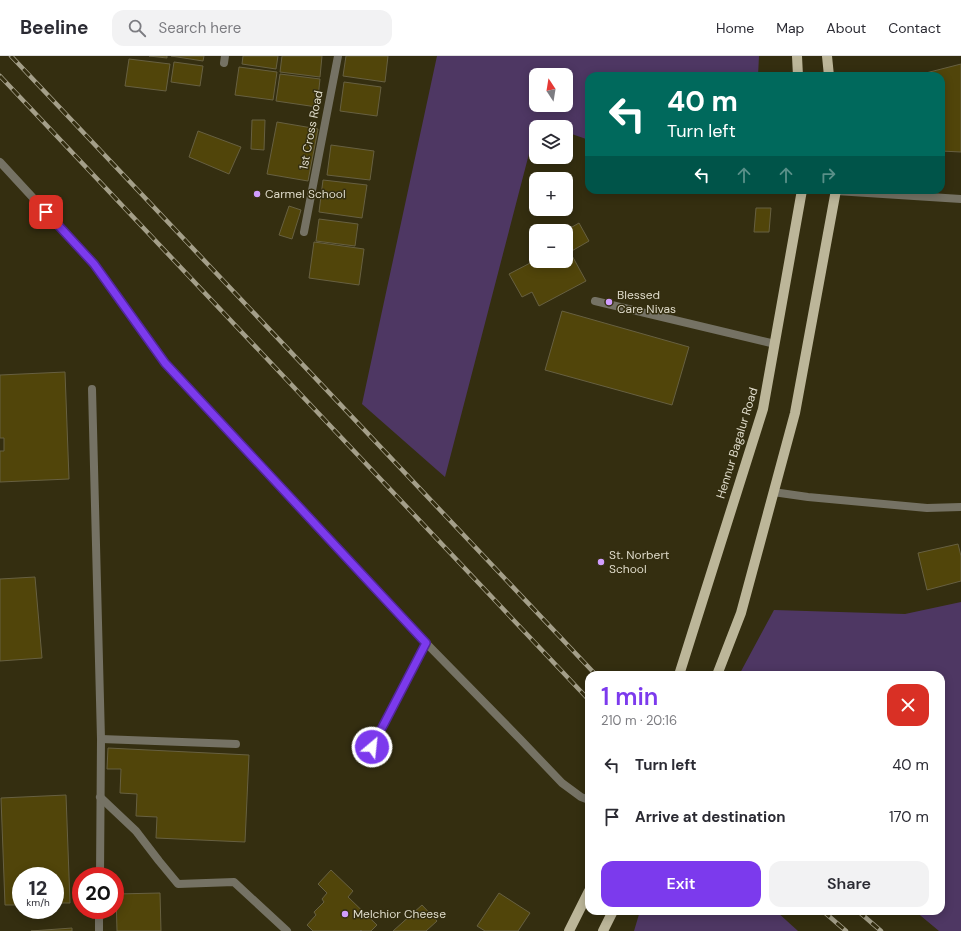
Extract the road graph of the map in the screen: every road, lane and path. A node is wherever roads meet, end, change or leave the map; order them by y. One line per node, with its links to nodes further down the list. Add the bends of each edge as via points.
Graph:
1 (338, 56): 11 (street, 1st Cross Road)
2 (797, 56): 4 (main road)
3 (829, 56): 5 (main road)
4 (798, 72)
5 (829, 72)
6 (0, 162): 17 (street, via 94,264 165,363)
7 (801, 194): 13 (main road, Hennur Bagalur Road)
8 (835, 194): 15 (main road, via 795,413)
9 (892, 194): 10 (street)
10 (961, 199)
11 (304, 232)
12 (596, 301): 13 (street)
13 (775, 344): 18 (main road, Hennur Bagalur Road, via 764,409)
14 (92, 389): 20 (street)
15 (773, 492): 16 (street, via 927,508); 19 (main road, via 741,613)
16 (961, 507)
17 (426, 643): 22 (street); 24 (street, via 562,783)
18 (680, 671)
19 (718, 671)
20 (101, 739): 21 (street); 23 (street)
21 (236, 744)
22 (372, 747)
23 (100, 797): 25 (street); 30 (street, via 136,831 178,884 234,882)
24 (585, 798)
25 (100, 867)
26 (585, 900): 31 (main road)
27 (612, 915): 32 (main road)
28 (99, 919): 29 (street)
29 (99, 931)
30 (287, 931)
31 (569, 931)
32 (603, 931)

